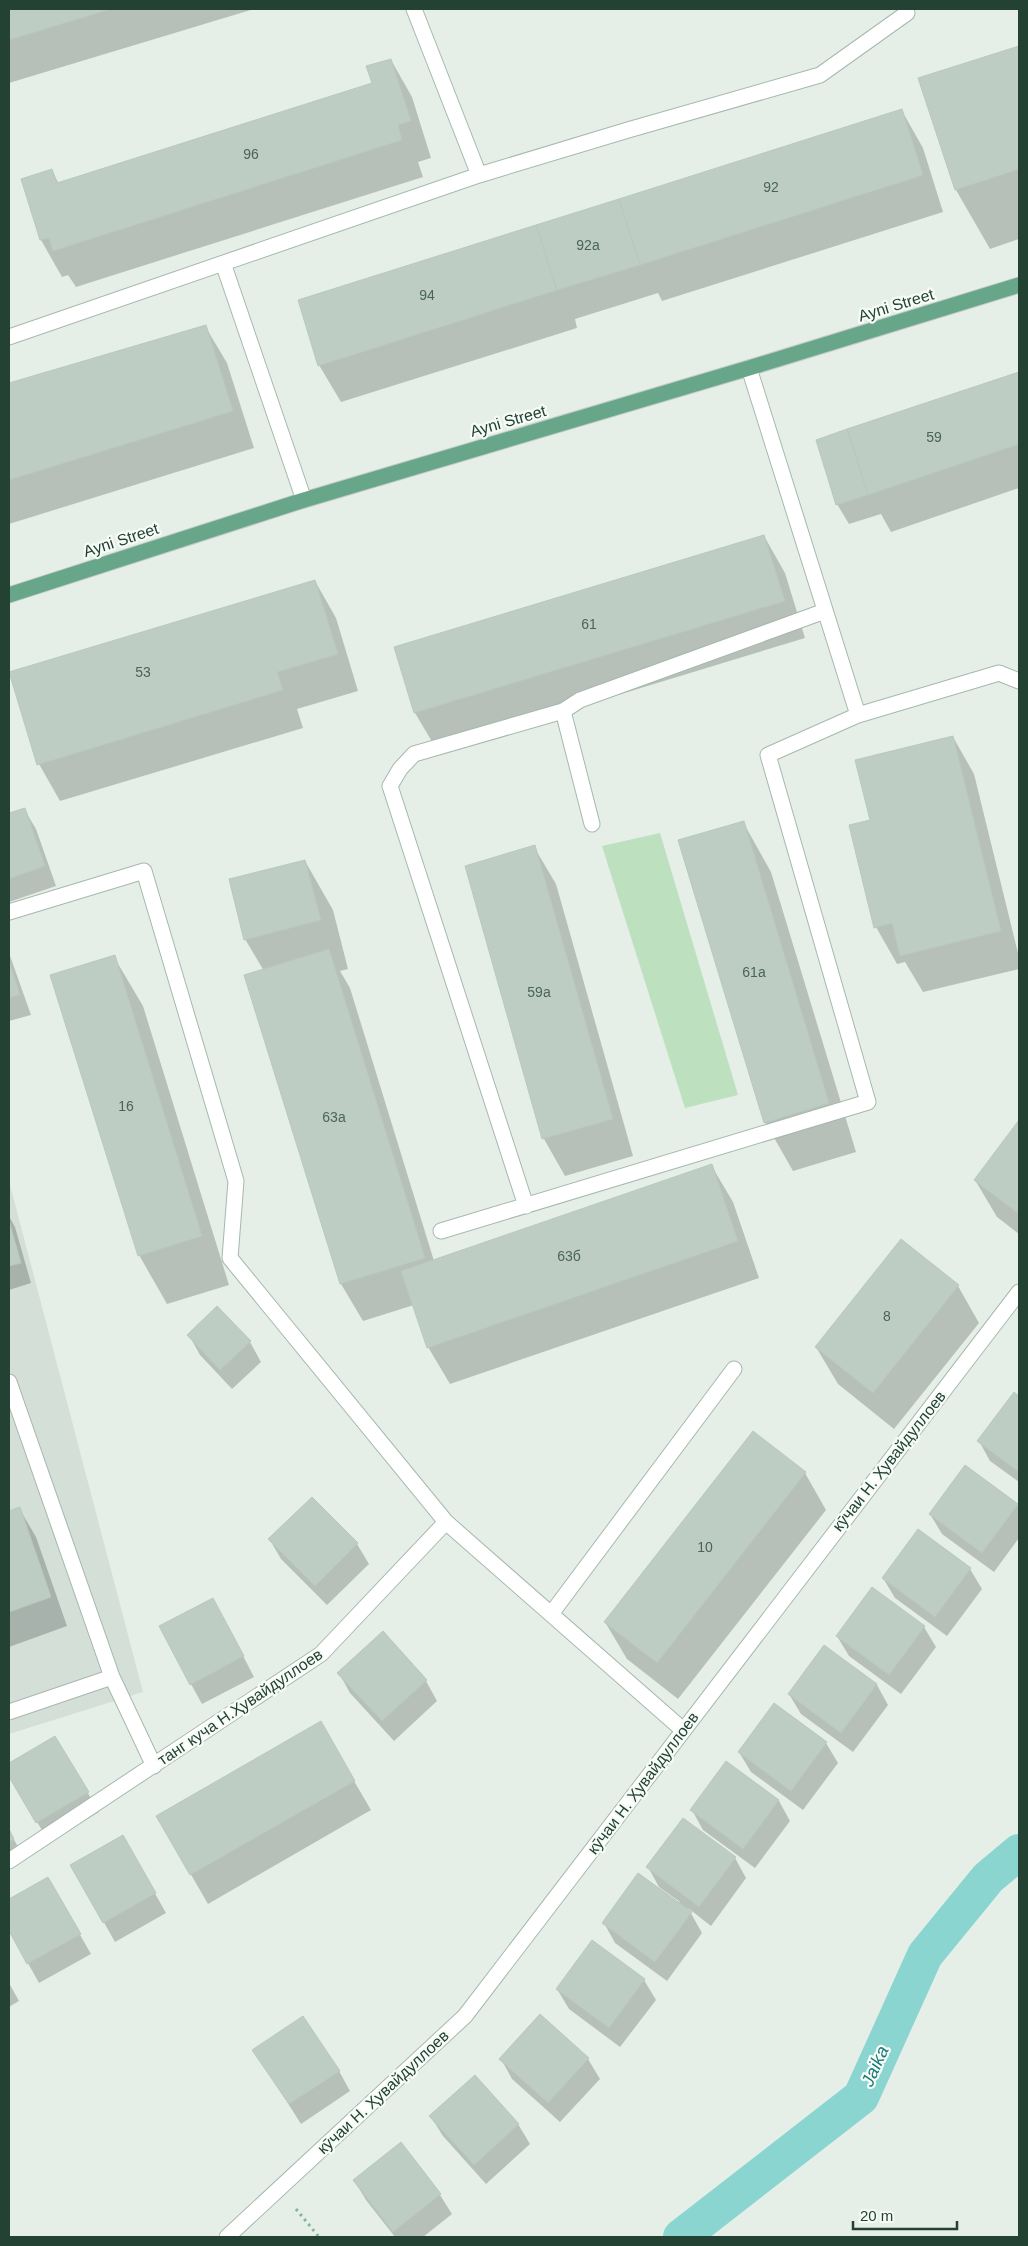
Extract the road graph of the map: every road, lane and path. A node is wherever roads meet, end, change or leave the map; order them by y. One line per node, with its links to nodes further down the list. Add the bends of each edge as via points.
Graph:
1 (414, 9): 3 (street)
2 (907, 13): 3 (street, via 820,75)
3 (479, 175): 4 (street)
4 (223, 263): 6 (street); 8 (street)
5 (1019, 285): 7 (main road, Ayni Street)
6 (9, 337)
7 (749, 368): 8 (main road, Ayni Street); 10 (street)
8 (304, 500): 9 (main road, Ayni Street)
9 (9, 595)
10 (825, 612): 12 (street, via 580,700); 13 (street)
11 (1019, 681): 13 (street, via 999,673)
12 (563, 711): 14 (street); 16 (street, via 414,754 390,786)
13 (858, 715): 16 (street, via 768,755 868,1102)
14 (592, 824)
15 (9, 912): 21 (street, via 144,871 236,1182 230,1258)
16 (526, 1206): 17 (street)
17 (441, 1231)
18 (1019, 1292): 25 (street, кӯчаи Н. Ҳувайдуллоев)
19 (734, 1369): 22 (street)
20 (9, 1382): 23 (street)
21 (446, 1522): 22 (street); 26 (street, танг куча Н.Ҳувайдуллоев, via 321,1654)
22 (551, 1614): 25 (street)
23 (112, 1677): 24 (street); 26 (street)
24 (9, 1712)
25 (683, 1730): 28 (street, кӯчаи Н. Ҳувайдуллоев, via 465,2016)
26 (154, 1766): 27 (street, танг куча Н.Ҳувайдуллоев)
27 (9, 1861)
28 (280, 2189): 29 (street, кӯчаи Н. Ҳувайдуллоев); 30 (path)
29 (228, 2237)
30 (319, 2237)

